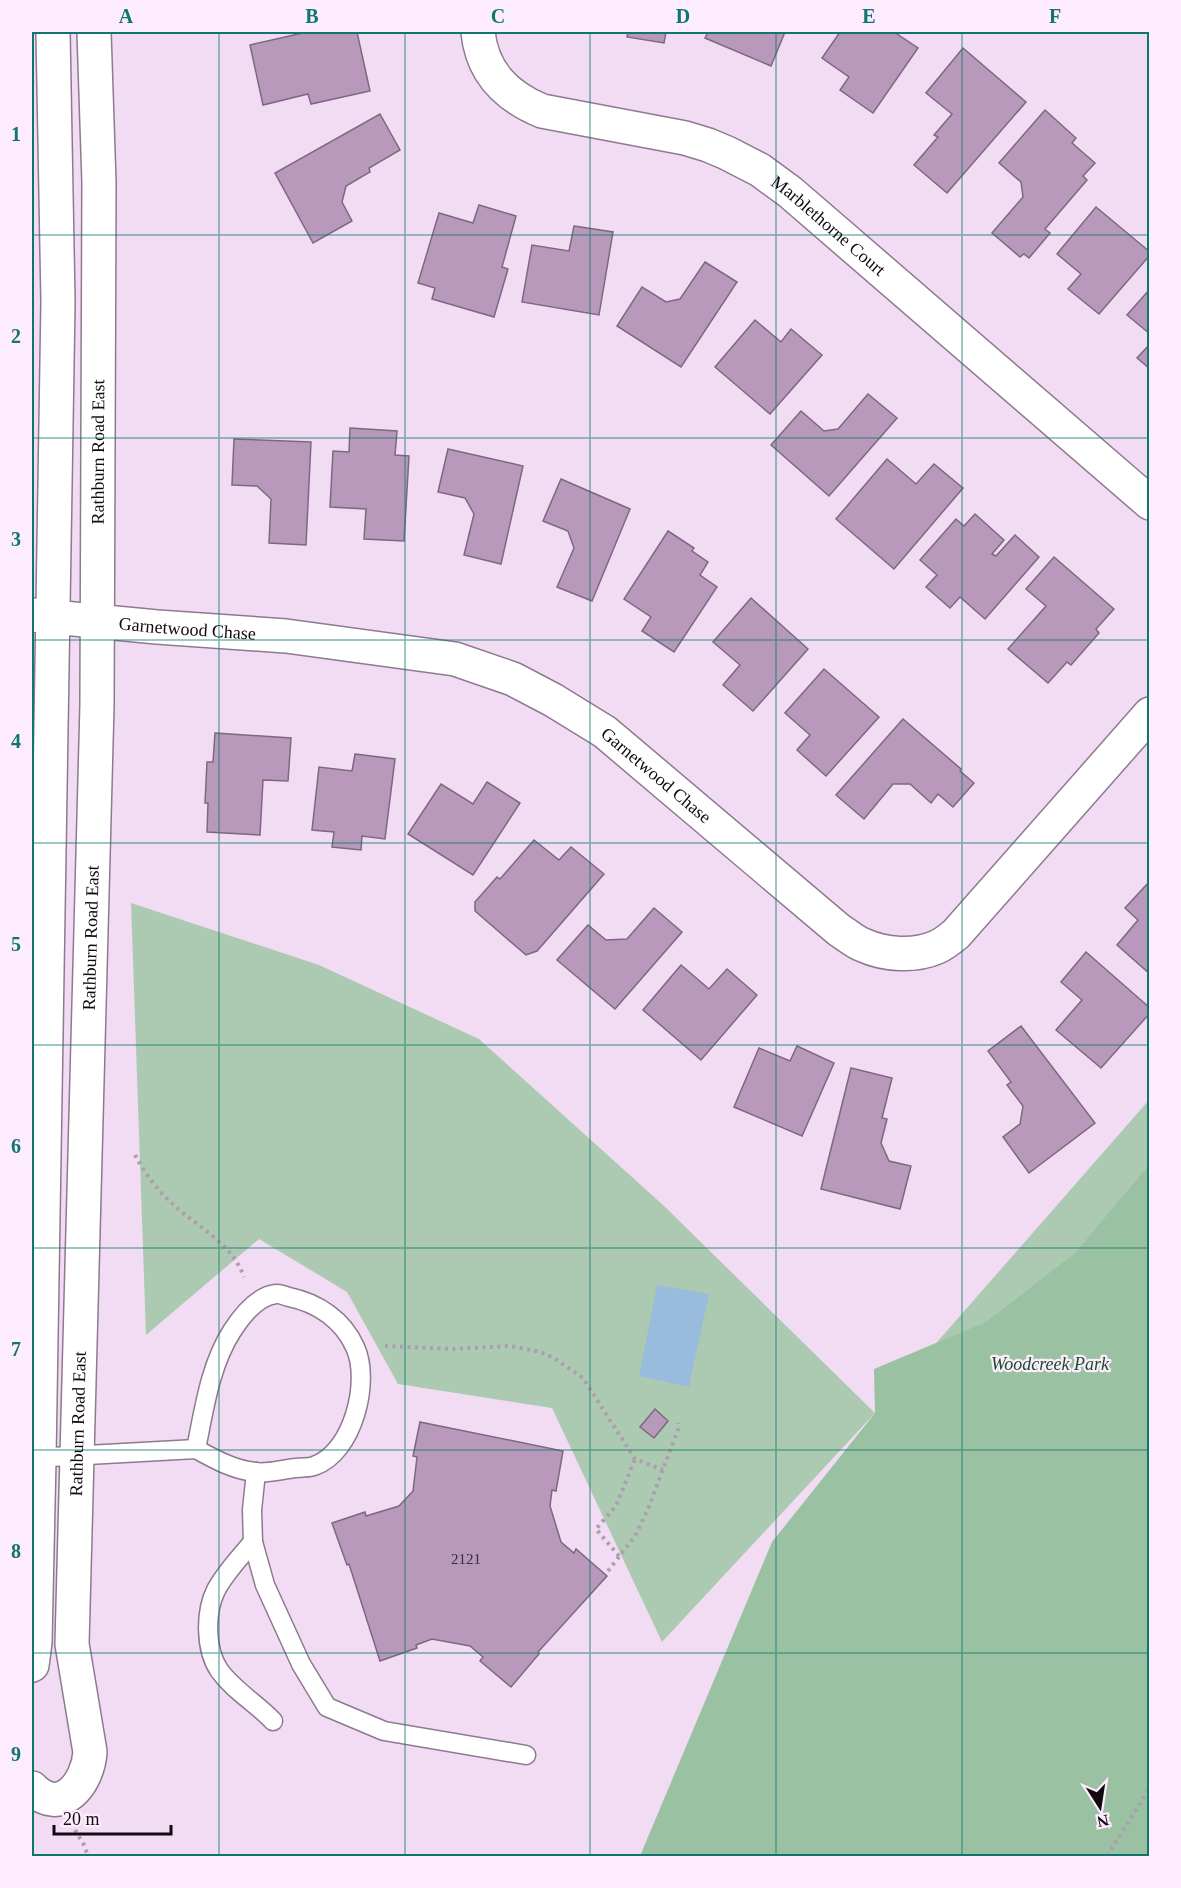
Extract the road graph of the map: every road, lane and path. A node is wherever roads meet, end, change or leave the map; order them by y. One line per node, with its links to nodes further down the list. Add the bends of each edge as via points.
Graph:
1 (53, 32): 5 (street, via 58,302)
2 (94, 32): 6 (street, Rathburn Road East, via 99,183)
3 (478, 32): 4 (street, Marblethorne Court, via 480,48 493,75 515,98 528,105 708,145 760,170 783,186)
4 (1149, 503)
5 (42, 616): 6 (street, Garnetwood Chase); 14 (street)
6 (97, 622): 7 (street, Garnetwood Chase, via 286,636 455,658 513,679 605,732 839,930 862,945 886,953 938,947 957,934); 13 (street, Rathburn Road East)
7 (1149, 714)
8 (135, 1155): 9 (path, via 174,1205 232,1253)
9 (256, 1302): 10 (lane, via 276,1294 302,1299 344,1326); 12 (lane, via 221,1351)
10 (354, 1345): 15 (path, via 452,1349 510,1346 541,1352 584,1378); 17 (lane, via 361,1373 358,1403 354,1420 332,1455 314,1466)
11 (678, 1423): 16 (path)
12 (196, 1449): 13 (lane); 17 (lane)
13 (79, 1456): 14 (lane); 24 (street, Rathburn Road East, via 72,1644 89,1761 84,1778 66,1797 47,1798)
14 (35, 1458): 21 (street)
15 (635, 1459): 16 (path); 19 (path, via 616,1506 596,1529)
16 (663, 1470): 19 (path, via 635,1536)
17 (256, 1473): 18 (lane)
18 (253, 1542): 22 (lane, via 216,1591 208,1632 218,1669); 23 (lane, via 279,1620 327,1707 384,1731)
19 (619, 1556): 20 (path)
20 (608, 1571)
21 (32, 1665)
22 (273, 1721)
23 (526, 1755)
24 (32, 1788)
25 (1149, 1788): 26 (path)
26 (1107, 1857)

